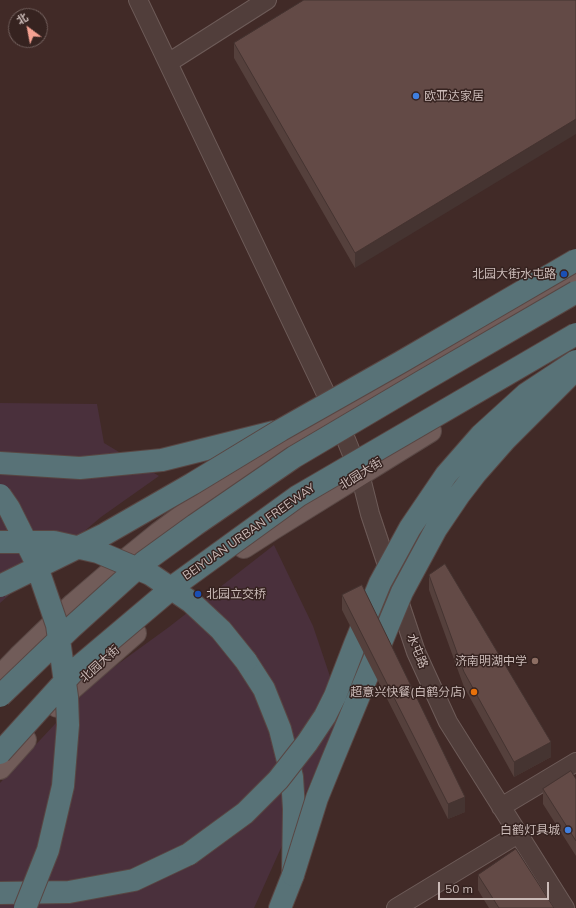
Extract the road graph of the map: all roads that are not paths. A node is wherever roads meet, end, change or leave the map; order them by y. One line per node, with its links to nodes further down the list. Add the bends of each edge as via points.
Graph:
1 (138, 0): 3 (street, 水屯路)
2 (267, 0): 3 (street)
3 (168, 63): 14 (street, 水屯路)
4 (576, 260): 8 (highway, bridge)
5 (576, 273): 8 (highway, bridge)
6 (576, 278): 14 (main road)
7 (576, 292): 16 (highway, bridge)
8 (508, 300): 11 (highway, bridge)
9 (576, 334): 24 (highway, BEIYUAN URBAN FREEWAY, bridge, via 298,496 178,582 75,670)
10 (576, 341): 18 (main road, 北园大街)
11 (401, 362): 15 (highway, bridge); 16 (highway, bridge)
12 (576, 362): 30 (highway, bridge, via 526,394 482,435 446,475 410,528 380,583 325,716 278,780 245,813 189,854 134,880 69,892)
13 (576, 369): 29 (highway, bridge, via 476,473 436,529 402,592 332,761 317,798)
14 (336, 415): 18 (street, 水屯路); 22 (main road, via 254,466 158,534 74,604)
15 (281, 430): 17 (highway, bridge, via 162,460 80,468); 21 (highway, bridge, via 105,534)
16 (294, 457): 23 (highway, bridge, via 144,562)
17 (0, 463)
18 (360, 474): 26 (main road, 北园大街, via 191,583 71,689); 27 (street, 水屯路, via 370,514 416,652 448,722)
19 (0, 495): 31 (highway, bridge, via 34,558 57,625 67,697 68,725 63,786 48,850)
20 (0, 542): 29 (highway, bridge, via 54,542 98,552 150,574 191,602 221,630 264,689 280,729 292,777)
21 (0, 586)
22 (0, 677)
23 (0, 696)
24 (0, 753)
25 (576, 762): 27 (street)
26 (0, 768)
27 (501, 806): 28 (street, 水屯路)
28 (518, 834): 33 (street); 34 (street, 水屯路)
29 (293, 875): 32 (highway)
30 (0, 893)
31 (25, 908)
32 (280, 908)
33 (396, 908)
34 (565, 908)

